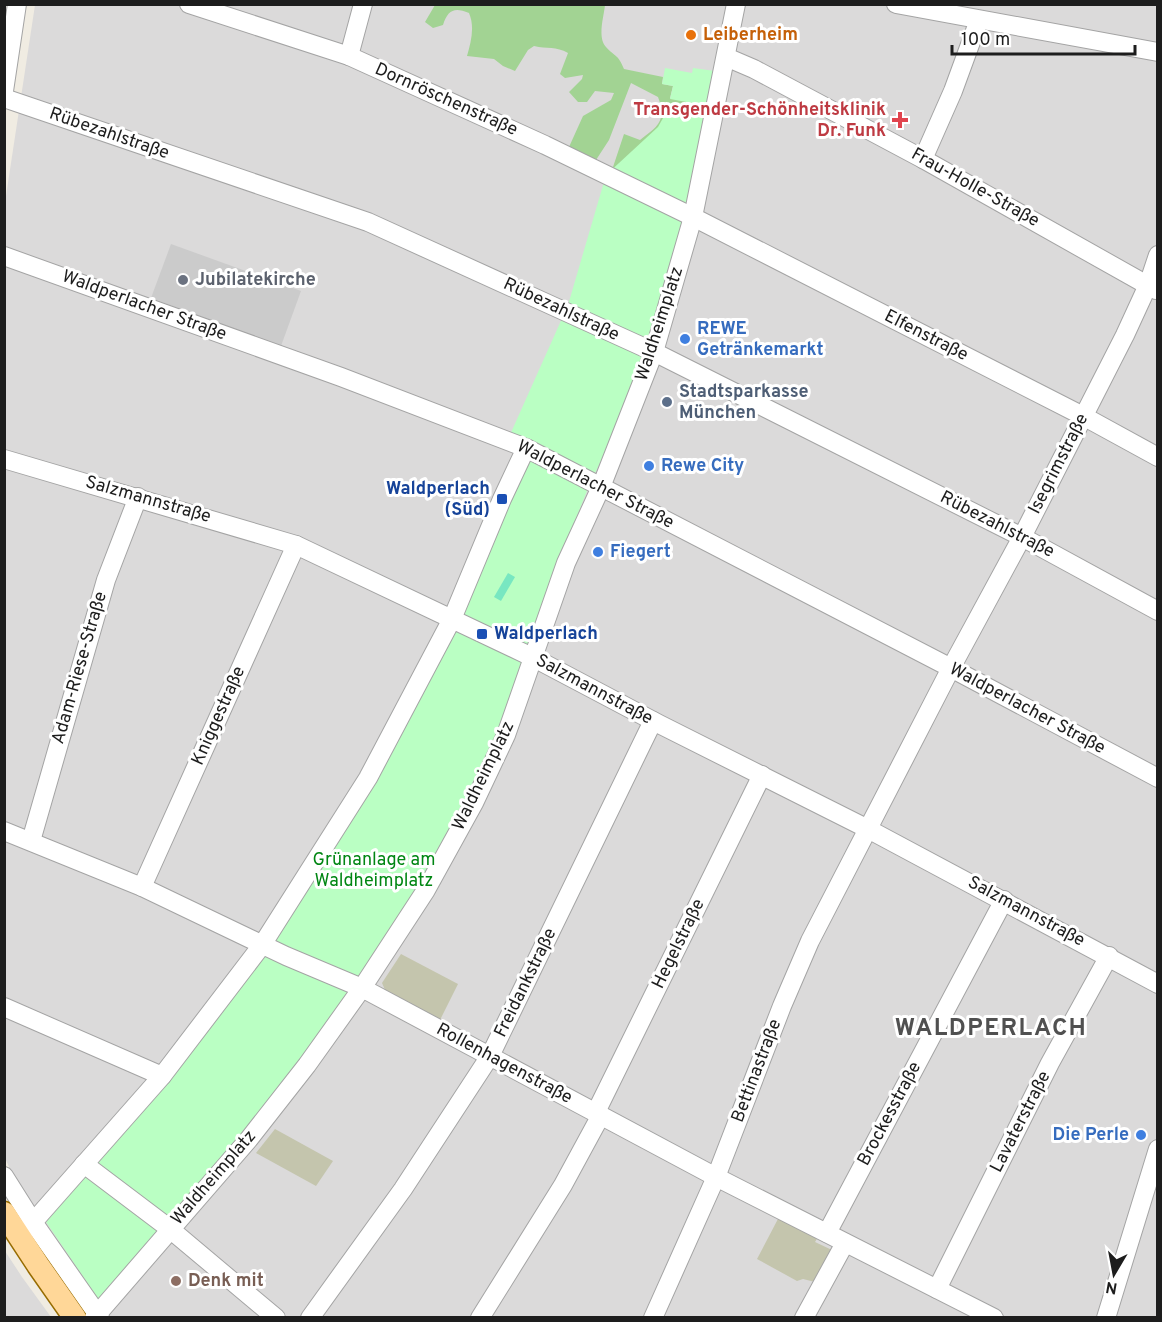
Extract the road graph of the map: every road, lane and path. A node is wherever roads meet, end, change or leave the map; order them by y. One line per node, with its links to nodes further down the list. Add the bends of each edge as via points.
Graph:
1 (17, 4): 10 (street)
2 (189, 4): 8 (street, Dornröschenstraße)
3 (363, 4): 8 (street)
4 (736, 4): 9 (street, Waldheimplatz)
5 (896, 4): 6 (street)
6 (979, 20): 7 (street); 12 (street, via 954,91)
7 (1158, 52)
8 (349, 56): 13 (street, Dornröschenstraße)
9 (726, 57): 12 (street, Frau-Holle-Straße); 13 (street, Waldheimplatz)
10 (4, 91)
11 (4, 98): 17 (street, Rübezahlstraße, via 368,222)
12 (923, 159): 16 (street, Frau-Holle-Straße)
13 (693, 217): 17 (street, Waldheimplatz); 18 (street, Elfenstraße)
14 (1158, 255): 16 (street, Isegrimstraße)
15 (4, 256): 19 (street, Waldperlacher Straße)
16 (1153, 288): 18 (street, Isegrimstraße)
17 (654, 352): 22 (street, Waldheimplatz); 24 (street, Rübezahlstraße)
18 (1083, 416): 20 (street, Elfenstraße); 24 (street, Isegrimstraße)
19 (526, 448): 22 (street, Waldperlacher Straße); 27 (street)
20 (1158, 456)
21 (4, 459): 23 (street, Salzmannstraße)
22 (601, 487): 28 (street, Waldheimplatz, via 566,562); 29 (street, Waldperlacher Straße)
23 (138, 497): 25 (street, Salzmannstraße); 35 (street, Adam-Riese-Straße, via 106,580)
24 (1022, 537): 26 (street, Rübezahlstraße); 29 (street, Isegrimstraße)
25 (296, 545): 27 (street, Salzmannstraße); 36 (street, Kniggestraße)
26 (1158, 611)
27 (452, 619): 28 (street, Salzmannstraße); 38 (street, via 368,778)
28 (534, 658): 30 (street, Salzmannstraße); 41 (street, Waldheimplatz, via 506,735 474,803 426,890)
29 (951, 668): 32 (street, Waldperlacher Straße); 33 (street, Isegrimstraße)
30 (653, 721): 31 (street, Salzmannstraße); 43 (street, Freidankstraße)
31 (762, 775): 33 (street, Salzmannstraße); 45 (street, Hegelstraße)
32 (1158, 778)
33 (868, 829): 37 (street, Salzmannstraße); 49 (street, Bettinastraße, via 782,1006)
34 (4, 831): 35 (street, Rollenhagenstraße)
35 (31, 841): 36 (street, Rollenhagenstraße)
36 (142, 887): 38 (street, Rollenhagenstraße)
37 (1004, 900): 39 (street, Salzmannstraße); 53 (street, Brockesstraße)
38 (262, 945): 41 (street, Rollenhagenstraße); 44 (street)
39 (1109, 956): 40 (street, Salzmannstraße); 55 (street, Lavaterstraße, via 1050,1063)
40 (1158, 984)
41 (362, 988): 43 (street, Rollenhagenstraße); 52 (street, Waldheimplatz, via 249,1139)
42 (4, 1007): 44 (street)
43 (490, 1056): 45 (street, Rollenhagenstraße); 59 (street, Freidankstraße, via 403,1189)
44 (162, 1076): 47 (street)
45 (598, 1113): 49 (street, Rollenhagenstraße); 60 (street, Hegelstraße, via 563,1185)
46 (1158, 1149): 64 (street)
47 (84, 1164): 51 (street); 52 (street)
48 (4, 1176): 51 (street)
49 (716, 1177): 53 (street, Rollenhagenstraße); 61 (street, Bettinastraße)
50 (4, 1213): 51 (main road)
51 (25, 1228): 57 (main road)
52 (170, 1229): 57 (street, Waldheimplatz); 58 (street)
53 (827, 1233): 54 (street, Rollenhagenstraße)
54 (845, 1243): 55 (street, Rollenhagenstraße); 62 (street)
55 (937, 1289): 56 (street, Rollenhagenstraße)
56 (963, 1311): 63 (street, Rollenhagenstraße)
57 (91, 1317)
58 (276, 1317)
59 (310, 1317)
60 (480, 1317)
61 (653, 1317)
62 (804, 1317)
63 (994, 1317)
64 (1106, 1317)

